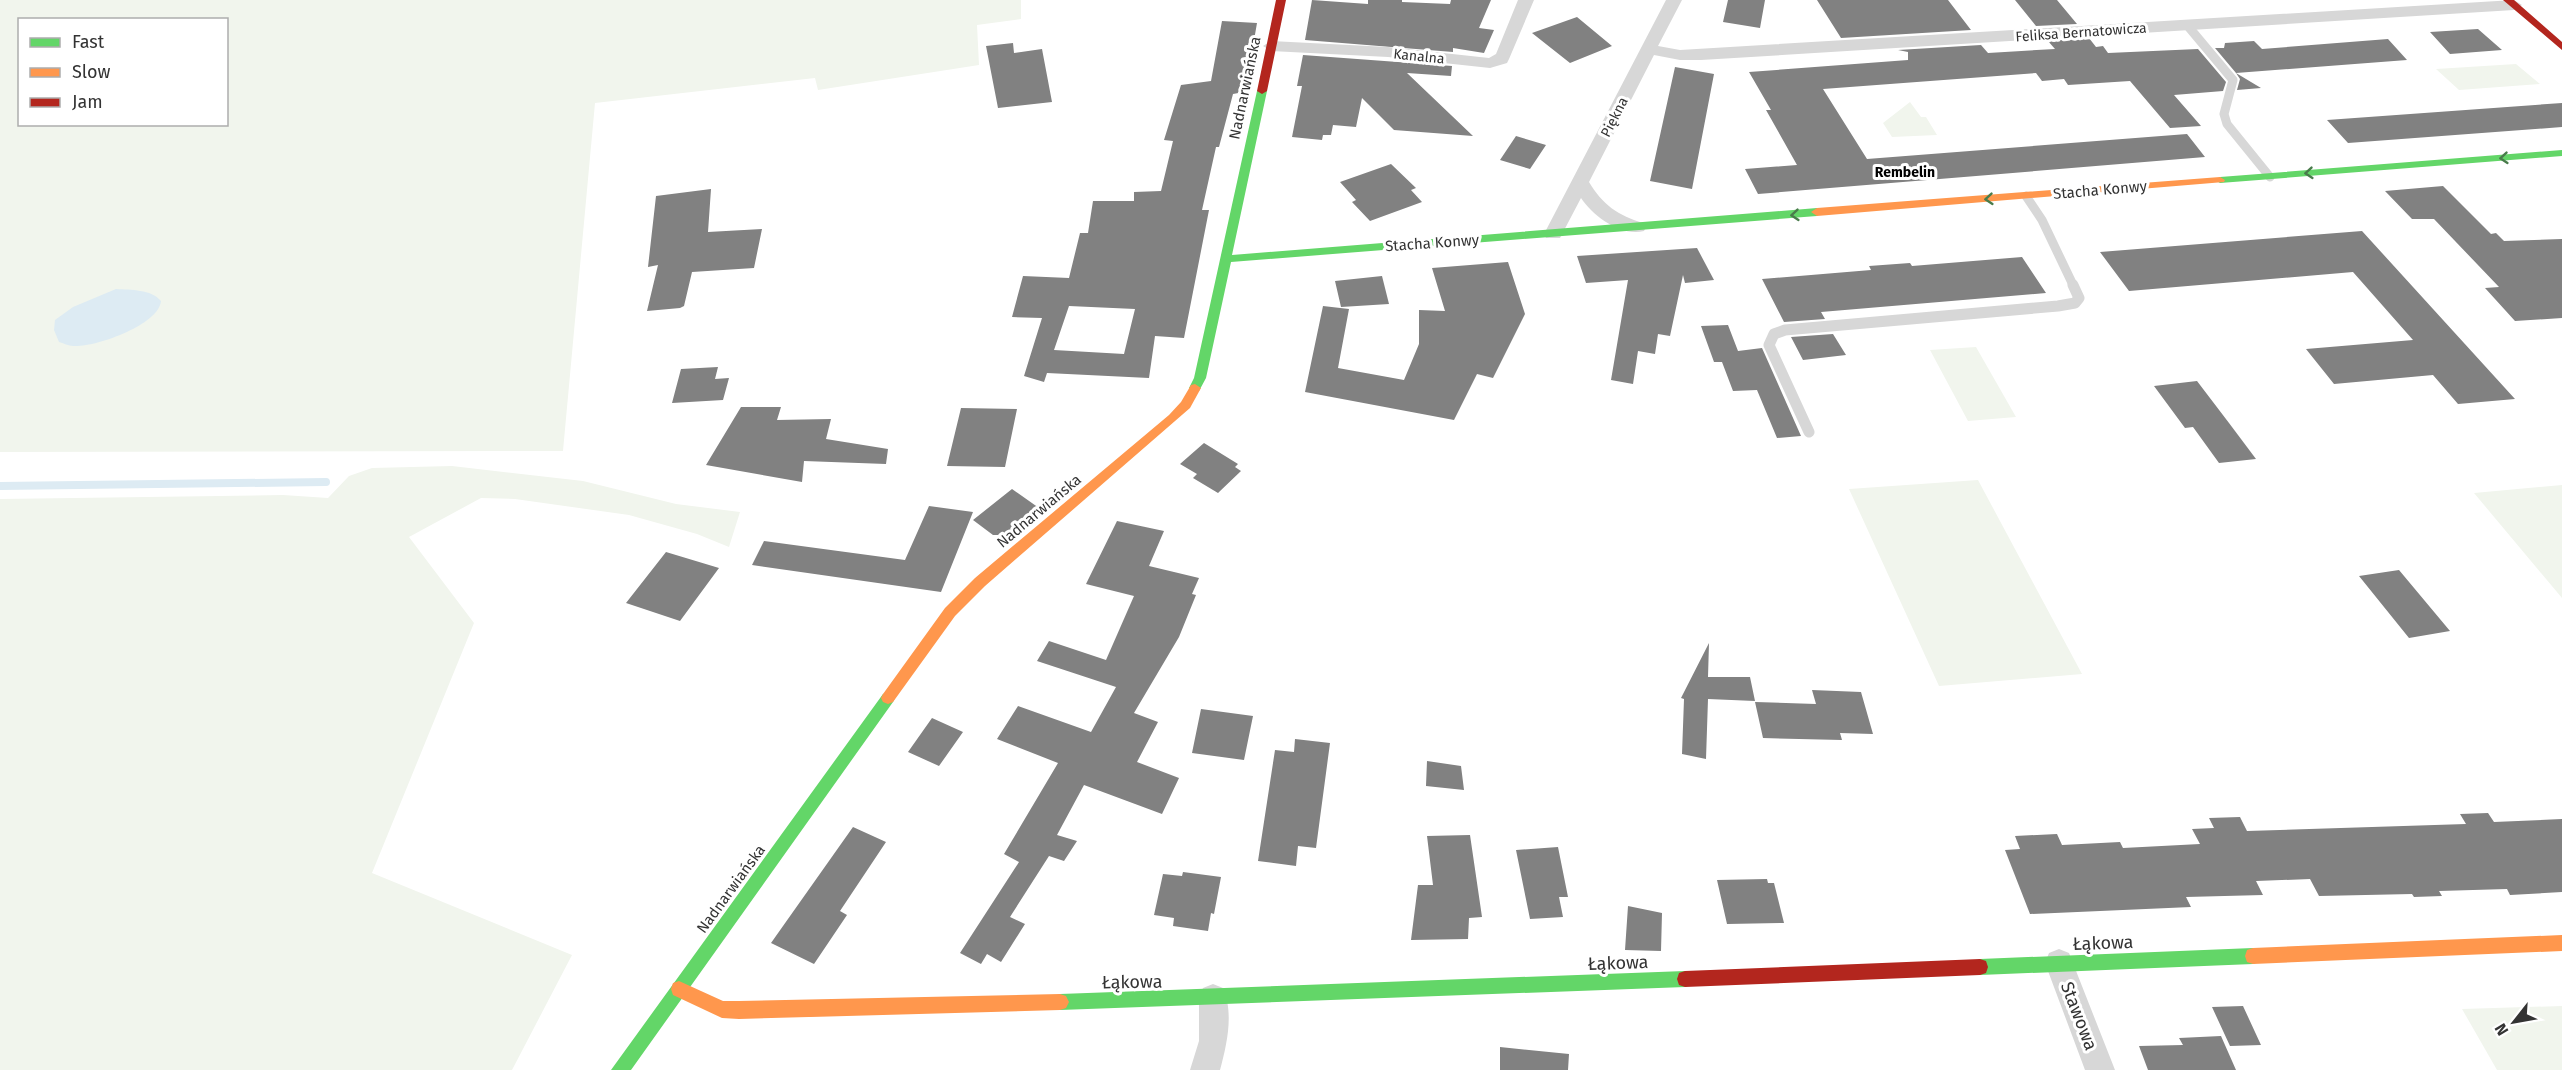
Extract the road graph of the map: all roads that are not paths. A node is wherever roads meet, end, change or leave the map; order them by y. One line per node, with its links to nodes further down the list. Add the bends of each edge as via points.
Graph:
1 (1281, 0): 6 (street, Nadnarwiańska)
2 (1527, 0): 6 (street, Kanalna, via 1504,54 1491,63 1388,52)
3 (1674, 0): 8 (street, Piękna)
4 (2511, 3): 5 (street, Feliksa Bernatowicza); 7 (street)
5 (2187, 25): 8 (street, Feliksa Bernatowicza, via 1701,55); 10 (lane, via 2233,80 2224,114 2227,124)
6 (1271, 46): 15 (street, Nadnarwiańska)
7 (2562, 47)
8 (1649, 49): 11 (street, Piękna)
9 (2562, 153): 10 (street, Stacha Konwy, one-way to 10)
10 (2270, 177): 12 (street, Stacha Konwy)
11 (1581, 183): 13 (street, Stacha Konwy, via 1600,211); 14 (street, Piękna)
12 (2026, 196): 13 (street, Stacha Konwy, one-way to 13); 16 (lane, via 2076,291 2079,298 2075,303 1775,333 1769,345)
13 (1637, 227): 14 (street, Stacha Konwy)
14 (1552, 234): 15 (street, Stacha Konwy)
15 (1226, 259): 19 (street, Nadnarwiańska, via 1200,378 1186,405 950,612)
16 (1809, 432)
17 (2562, 943): 18 (street, Łąkowa)
18 (2059, 963): 20 (street, Łąkowa); 23 (street, Stawowa)
19 (679, 989): 20 (street, Łąkowa, via 722,1009 739,1010); 21 (street, Nadnarwiańska)
20 (1213, 998): 22 (street, via 1213,1041)
21 (620, 1070)
22 (1205, 1070)
23 (2100, 1070)

